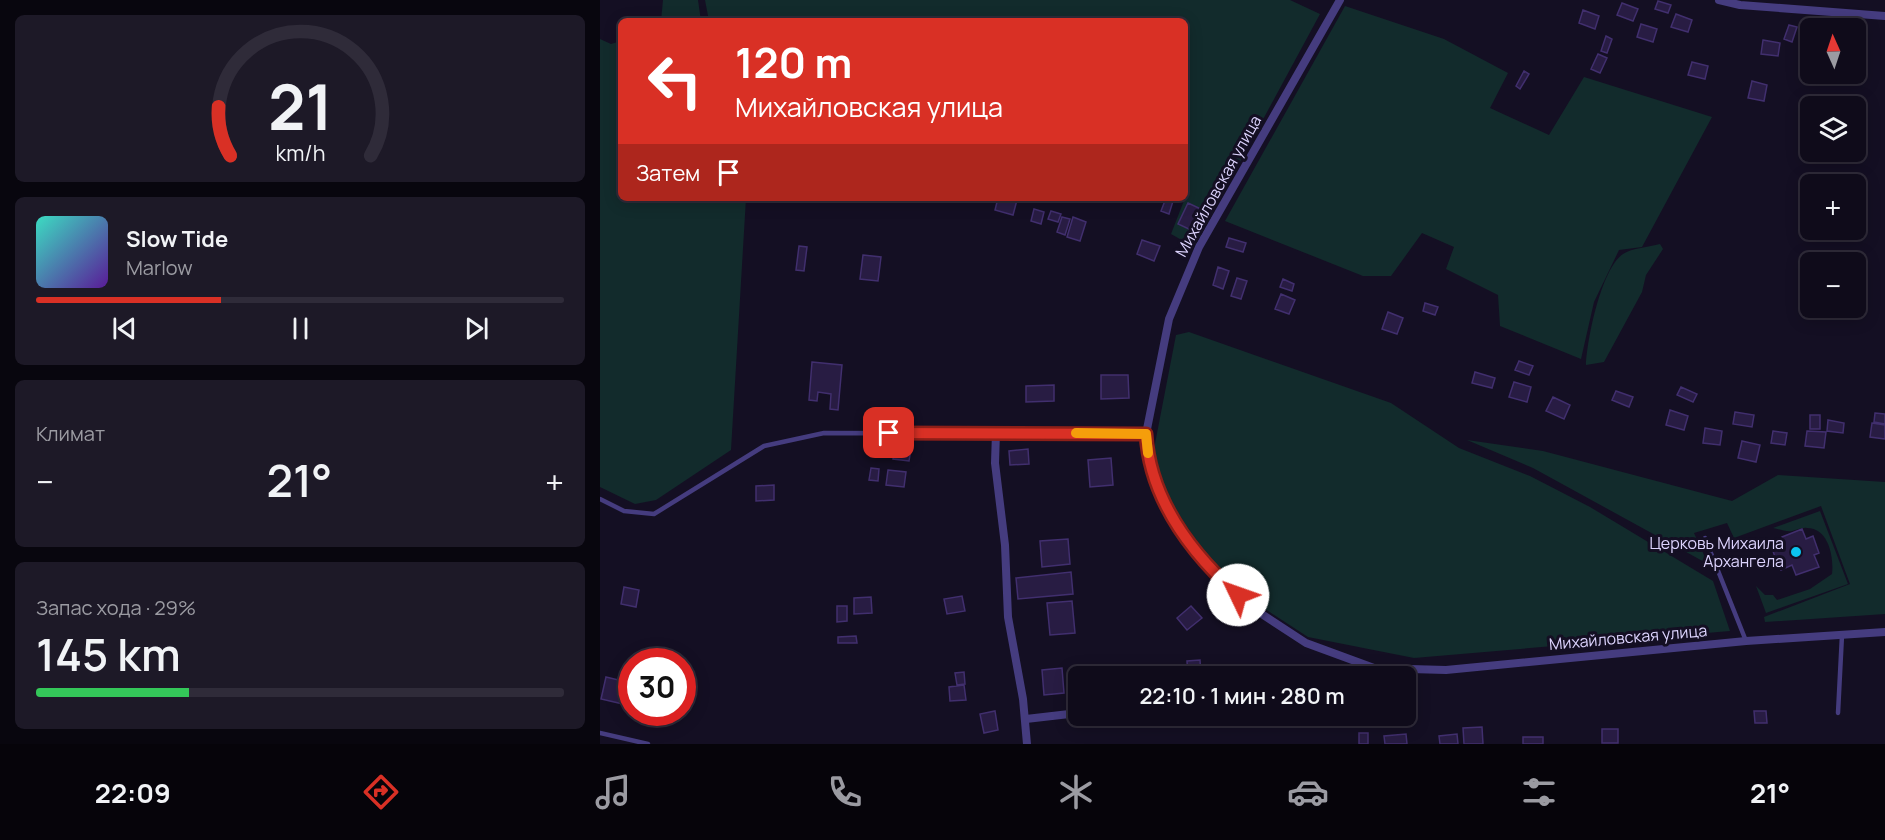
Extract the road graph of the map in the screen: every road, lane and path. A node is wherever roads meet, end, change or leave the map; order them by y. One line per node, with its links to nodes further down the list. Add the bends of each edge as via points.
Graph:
1 (1340, 0): 5 (street, Михайловская улица, via 1199,247 1169,319)
2 (1719, 0): 3 (street)
3 (1885, 16)
4 (996, 432): 5 (lane); 6 (lane, via 824,433 764,447 654,514 624,511); 15 (street, via 995,463 1005,545 1008,617)
5 (1146, 434): 11 (street, Михайловская улица, via 1148,454 1164,504 1205,565 1254,609 1305,643)
6 (600, 499)
7 (1705, 538): 10 (lane)
8 (1885, 632): 9 (street, Михайловская улица)
9 (1842, 634): 10 (street, Михайловская улица); 13 (lane)
10 (1746, 641): 12 (street, Михайловская улица, via 1446,670)
11 (1368, 666)
12 (1416, 669)
13 (1838, 713)
14 (1068, 714): 15 (street)
15 (1026, 719): 18 (street)
16 (600, 733): 17 (lane)
17 (648, 744)
18 (1027, 744)

